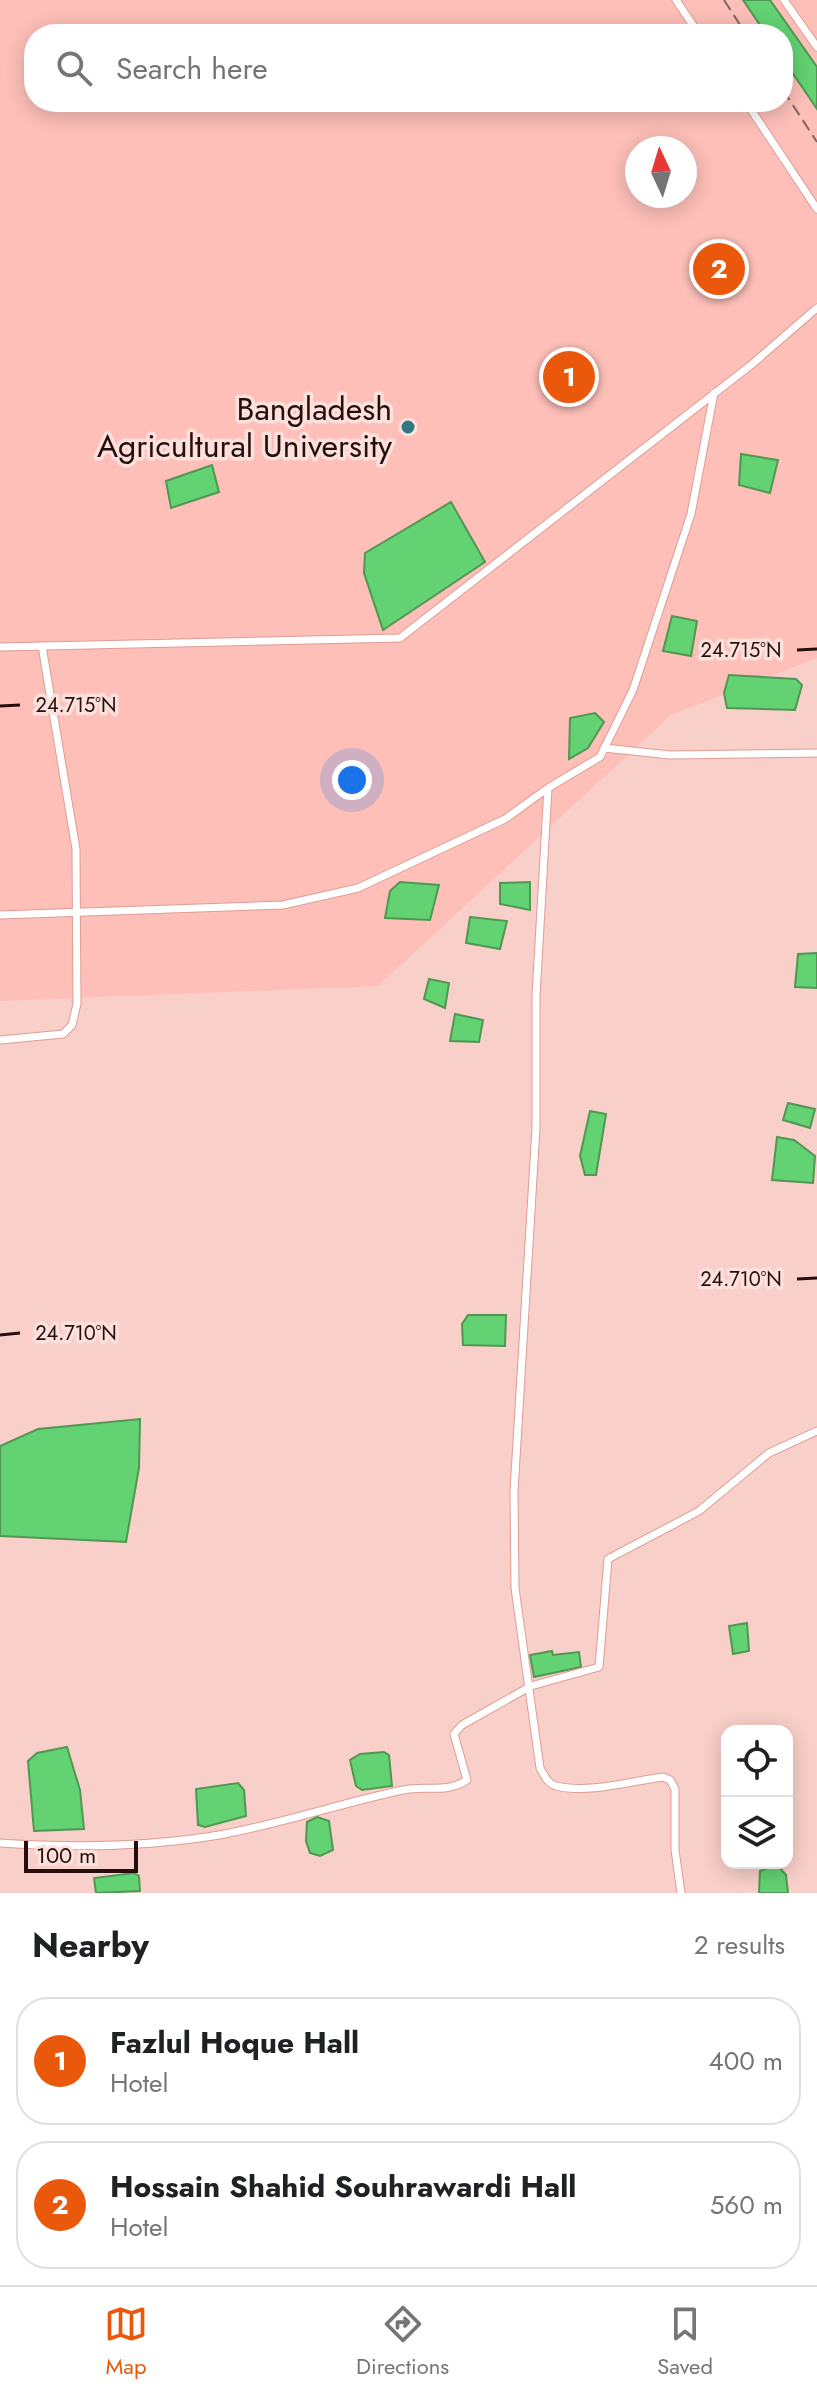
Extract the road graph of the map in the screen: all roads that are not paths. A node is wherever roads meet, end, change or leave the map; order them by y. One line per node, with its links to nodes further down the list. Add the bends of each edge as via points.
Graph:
1 (676, 0): 3 (street)
2 (784, 0): 4 (street)
3 (692, 24)
4 (817, 47)
5 (753, 112): 6 (street)
6 (817, 209)
7 (817, 308): 8 (street)
8 (714, 393): 9 (street, via 400,638); 11 (street, via 691,514 633,690)
9 (42, 646): 10 (street); 14 (street, via 76,849)
10 (0, 647)
11 (604, 748): 12 (street, via 670,755); 13 (street, via 600,757)
12 (817, 753)
13 (548, 788): 14 (street, via 505,819 358,888 283,905); 18 (street, via 536,995 536,1128 514,1491 515,1588)
14 (75, 911): 15 (street); 16 (street, via 77,1004 68,1030)
15 (0, 915)
16 (0, 1040)
17 (817, 1431): 18 (street, via 769,1453 699,1511 608,1559 599,1667)
18 (531, 1686): 19 (street, via 454,1734 467,1780 454,1789 406,1789 164,1843); 20 (street, via 540,1768 548,1781 582,1787 670,1780 675,1789)
19 (0, 1843)
20 (681, 1893)

